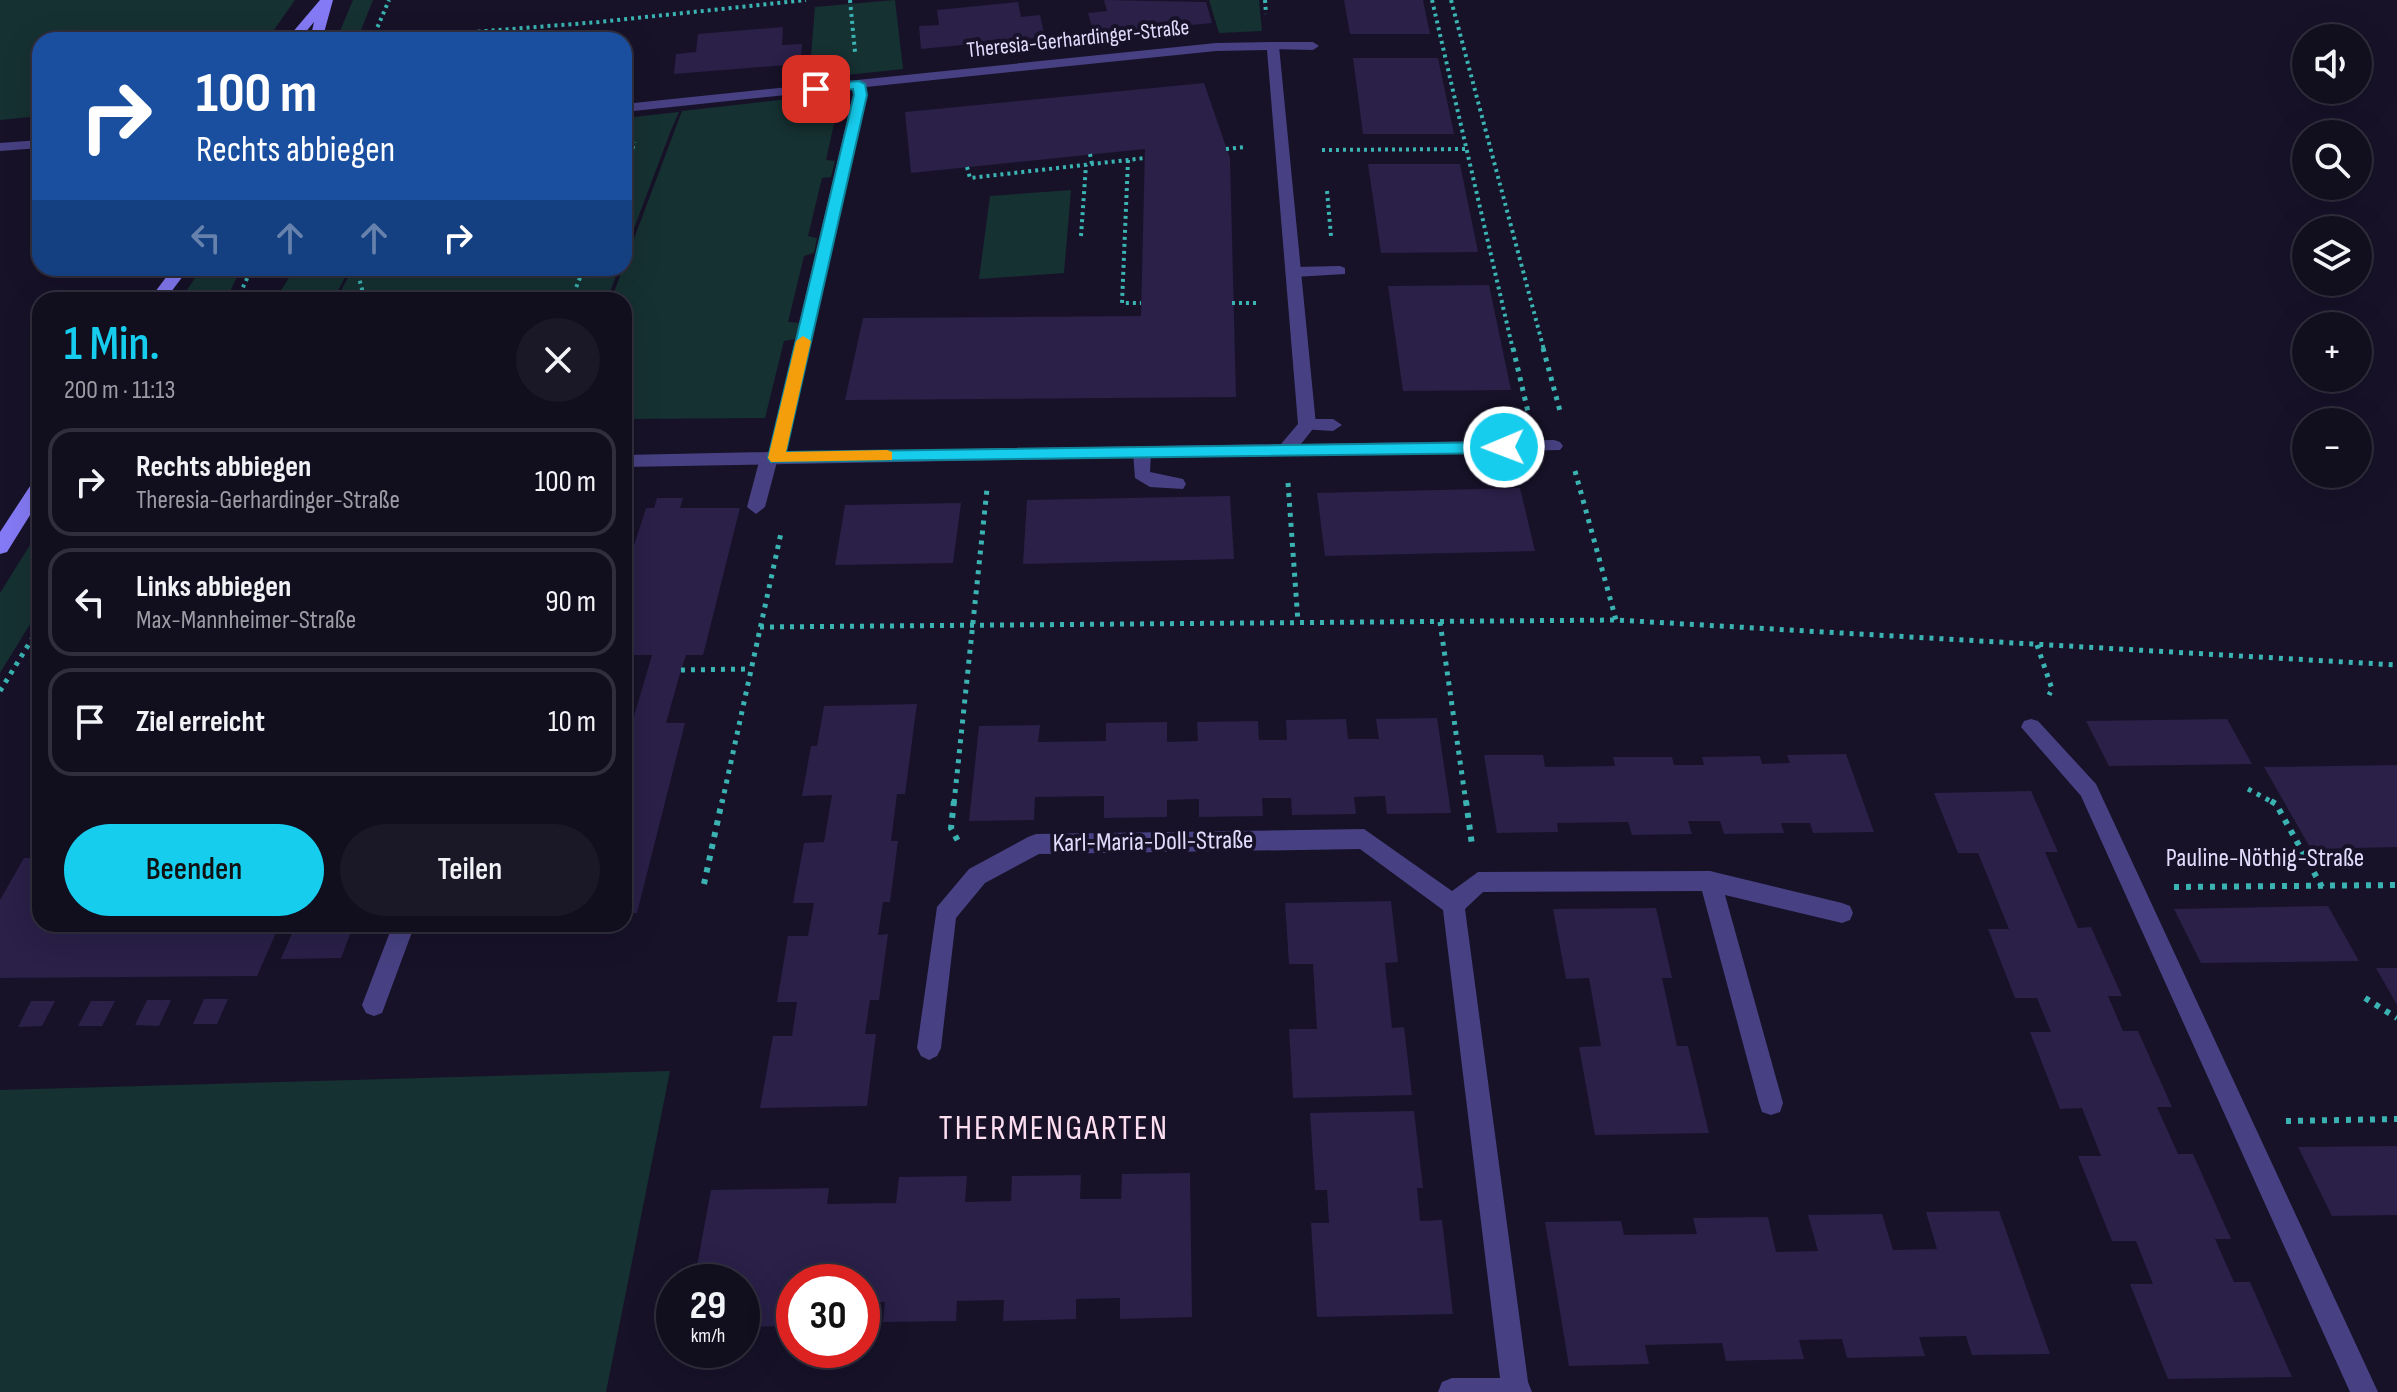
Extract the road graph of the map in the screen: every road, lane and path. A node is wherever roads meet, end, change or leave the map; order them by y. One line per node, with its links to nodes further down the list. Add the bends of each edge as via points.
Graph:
1 (389, 0): 9 (path)
2 (806, 0): 10 (path)
3 (850, 0): 13 (path)
4 (1432, 0): 17 (path)
5 (1451, 0): 31 (path)
6 (327, 1): 7 (street); 8 (street)
7 (299, 32)
8 (318, 32)
9 (375, 32)
10 (473, 32)
11 (1273, 46): 12 (street, Theresia-Gerhardinger-Straße); 13 (street, Theresia-Gerhardinger-Straße, via 1216,47); 26 (street)
12 (1313, 46)
13 (859, 84): 14 (street, Theresia-Gerhardinger-Straße); 40 (street)
14 (632, 107)
15 (32, 143): 16 (street)
16 (8, 146)
17 (1468, 149): 18 (path); 30 (path)
18 (1322, 150)
19 (1090, 154): 22 (path)
20 (1145, 158): 21 (path)
21 (1128, 160): 22 (path); 29 (path, via 1122,303)
22 (1089, 165): 23 (path, via 970,178); 24 (path)
23 (967, 167)
24 (1081, 236)
25 (1340, 271): 26 (street)
26 (1294, 272): 32 (street)
27 (175, 276): 28 (street)
28 (162, 292)
29 (1141, 303)
30 (1524, 393)
31 (1560, 411)
32 (1307, 425): 33 (street); 35 (street)
33 (1333, 425)
34 (1554, 446): 35 (street)
35 (1286, 450): 36 (street); 48 (path)
36 (1142, 452): 37 (street); 42 (street, via 1141,474 1150,481)
37 (991, 455): 38 (street); 49 (path)
38 (798, 457): 40 (street); 50 (path)
39 (1572, 457): 46 (path)
40 (773, 458): 41 (street); 44 (street)
41 (632, 461)
42 (1177, 484)
43 (32, 497): 45 (street)
44 (756, 507)
45 (0, 547)
46 (1616, 620): 47 (path); 52 (path)
47 (1440, 621): 48 (path); 61 (path)
48 (1298, 622): 49 (path)
49 (974, 624): 50 (path); 59 (path, via 951,828)
50 (760, 627): 54 (path)
51 (32, 639): 56 (path)
52 (2037, 645): 53 (path); 57 (path, via 2052,689)
53 (2397, 665)
54 (751, 669): 55 (path); 62 (path)
55 (681, 670)
56 (0, 691)
57 (2031, 727): 64 (street, Pauline-Nöthig-Straße, via 2089,790)
58 (2248, 789): 65 (path, via 2276,804)
59 (977, 876): 66 (street, Karl-Maria-Doll-Straße, via 1036,844 1364,839); 72 (street, Karl-Maria-Doll-Straße, via 945,914)
60 (1710, 881): 61 (street); 67 (street); 73 (street)
61 (1478, 882): 66 (street)
62 (704, 884)
63 (2397, 885): 65 (path, Pauline-Nöthig-Straße)
64 (2133, 887): 65 (path, Pauline-Nöthig-Straße); 75 (street, Pauline-Nöthig-Straße)
65 (2322, 887)
66 (1453, 905): 76 (street)
67 (1842, 913)
68 (401, 932): 70 (street)
69 (2365, 998): 71 (path)
70 (374, 1005)
71 (2397, 1018)
72 (929, 1048)
73 (1771, 1103)
74 (2397, 1119): 75 (path)
75 (2241, 1122): 78 (street, Pauline-Nöthig-Straße)
76 (1516, 1391): 77 (street)
77 (1452, 1392)
78 (2364, 1392)

